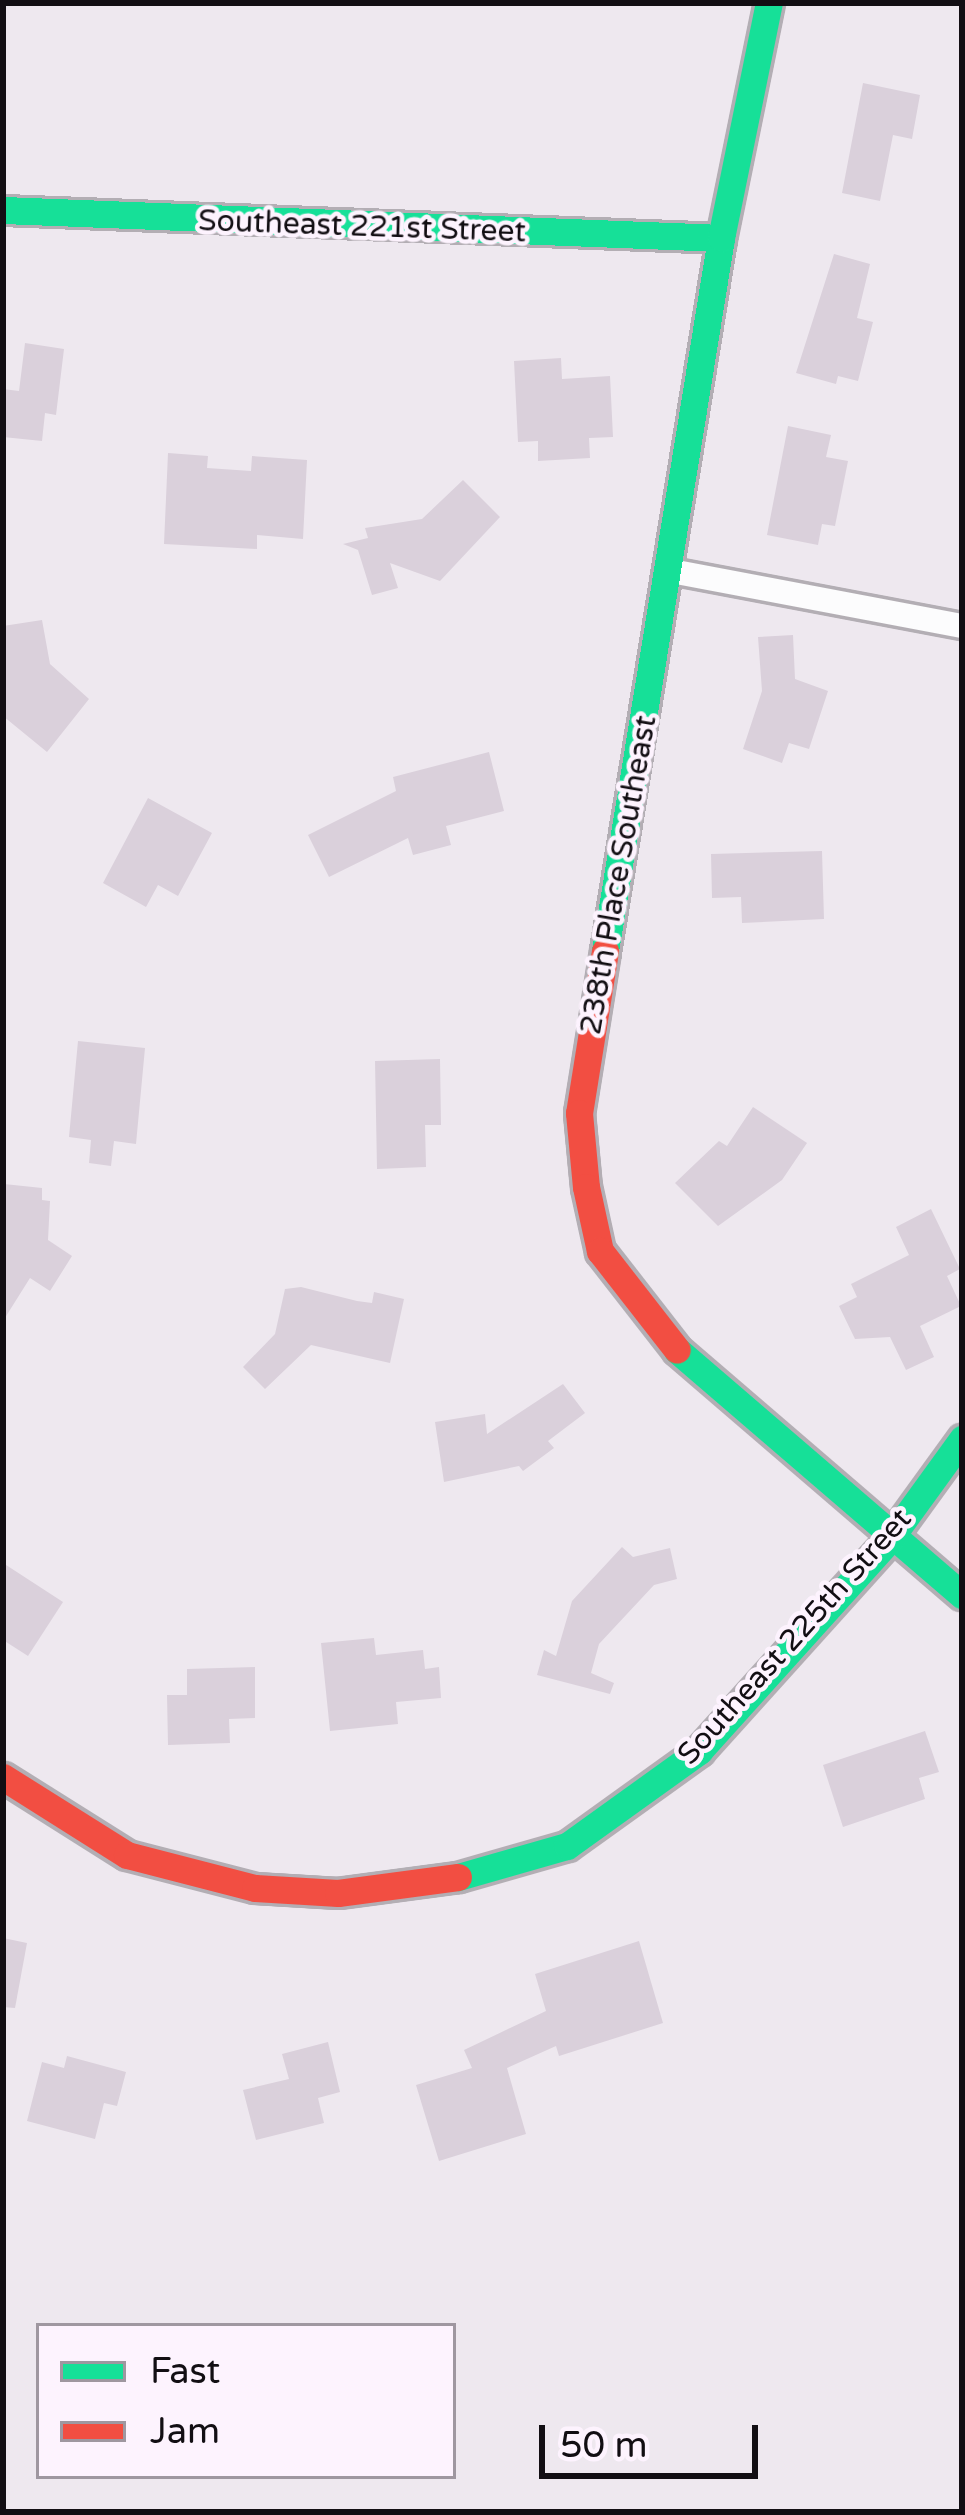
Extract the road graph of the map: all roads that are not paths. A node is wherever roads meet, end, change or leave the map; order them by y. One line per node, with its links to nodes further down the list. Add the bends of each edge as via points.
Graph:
1 (770, 3): 3 (street, 238th Place Southeast)
2 (3, 210): 3 (street, Southeast 221st Street)
3 (721, 238): 4 (street, 238th Place Southeast)
4 (671, 571): 5 (street); 7 (street, 238th Place Southeast, via 579,1113 600,1251 656,1334)
5 (962, 626)
6 (962, 1438): 7 (street, Southeast 225th Street)
7 (889, 1540): 8 (street, 238th Place Southeast); 9 (street, Southeast 225th Street, via 699,1751 568,1846 517,1863 430,1885 338,1893 255,1888 127,1855)
8 (962, 1595)
9 (3, 1778)

